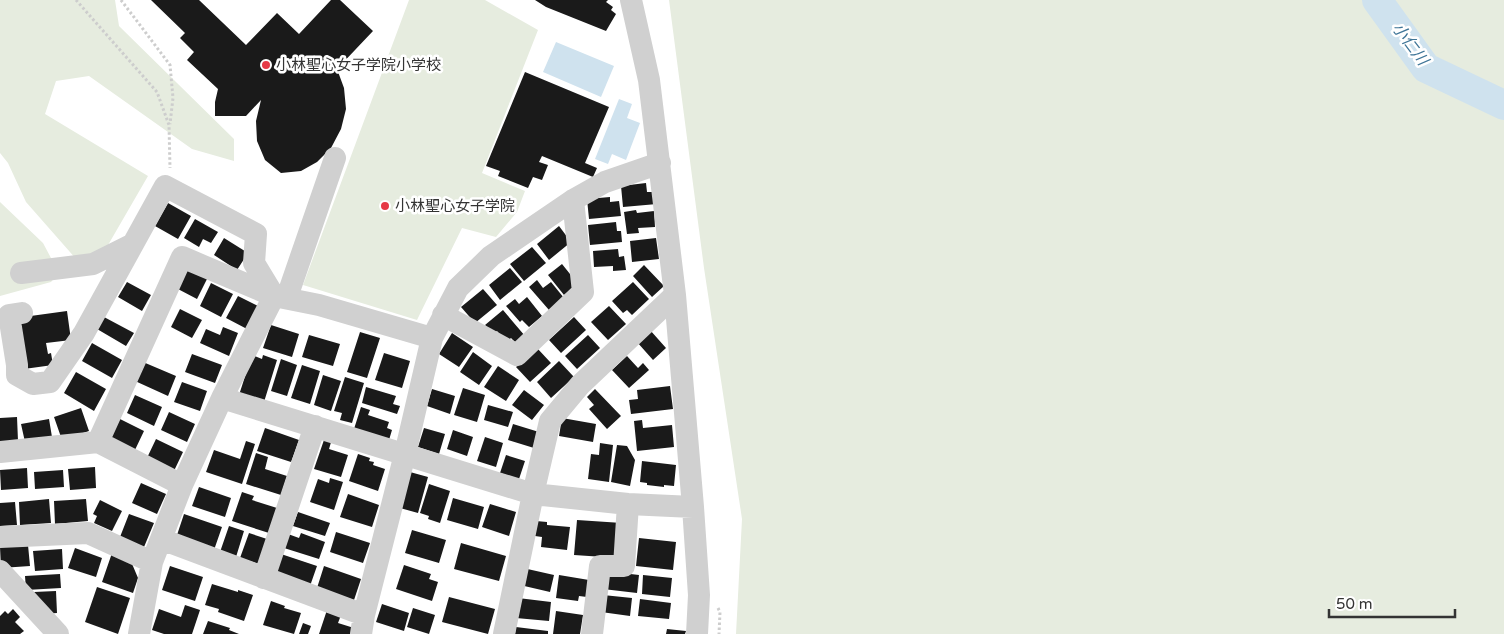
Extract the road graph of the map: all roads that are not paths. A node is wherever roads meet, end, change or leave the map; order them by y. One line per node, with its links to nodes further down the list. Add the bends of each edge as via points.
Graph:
1 (631, 0): 3 (street, via 650,80)
2 (335, 158): 8 (street)
3 (660, 164): 4 (street, via 605,182); 7 (street)
4 (574, 200): 10 (street, via 491,256 458,288); 10 (street, via 583,292 517,355)
5 (133, 244): 6 (street, via 93,264); 8 (street, via 165,186 256,234 254,263); 12 (street, via 84,333 50,382 33,384)
6 (21, 273)
7 (675, 295): 19 (street, via 580,385 550,421); 21 (street)
8 (280, 297): 11 (street); 13 (street); 15 (street, via 182,257)
9 (22, 313): 12 (street, via 9,315)
10 (443, 315): 11 (street)
11 (432, 338): 17 (street)
12 (8, 369)
13 (222, 398): 14 (street); 18 (street)
14 (315, 426): 17 (street); 26 (street)
15 (98, 442): 16 (street); 18 (street)
16 (0, 452)
17 (405, 454): 19 (street); 27 (street)
18 (182, 485): 23 (street)
19 (533, 494): 20 (street); 30 (street)
20 (628, 504): 21 (street); 31 (street, via 624,566 600,566)
21 (693, 507): 32 (street)
22 (0, 537): 24 (street, via 88,533)
23 (161, 538): 24 (street); 26 (street)
24 (152, 562): 29 (street)
25 (0, 571): 28 (street)
26 (264, 578): 27 (street)
27 (363, 624)
28 (58, 634)
29 (138, 634)
30 (504, 634)
31 (592, 634)
32 (697, 634)

